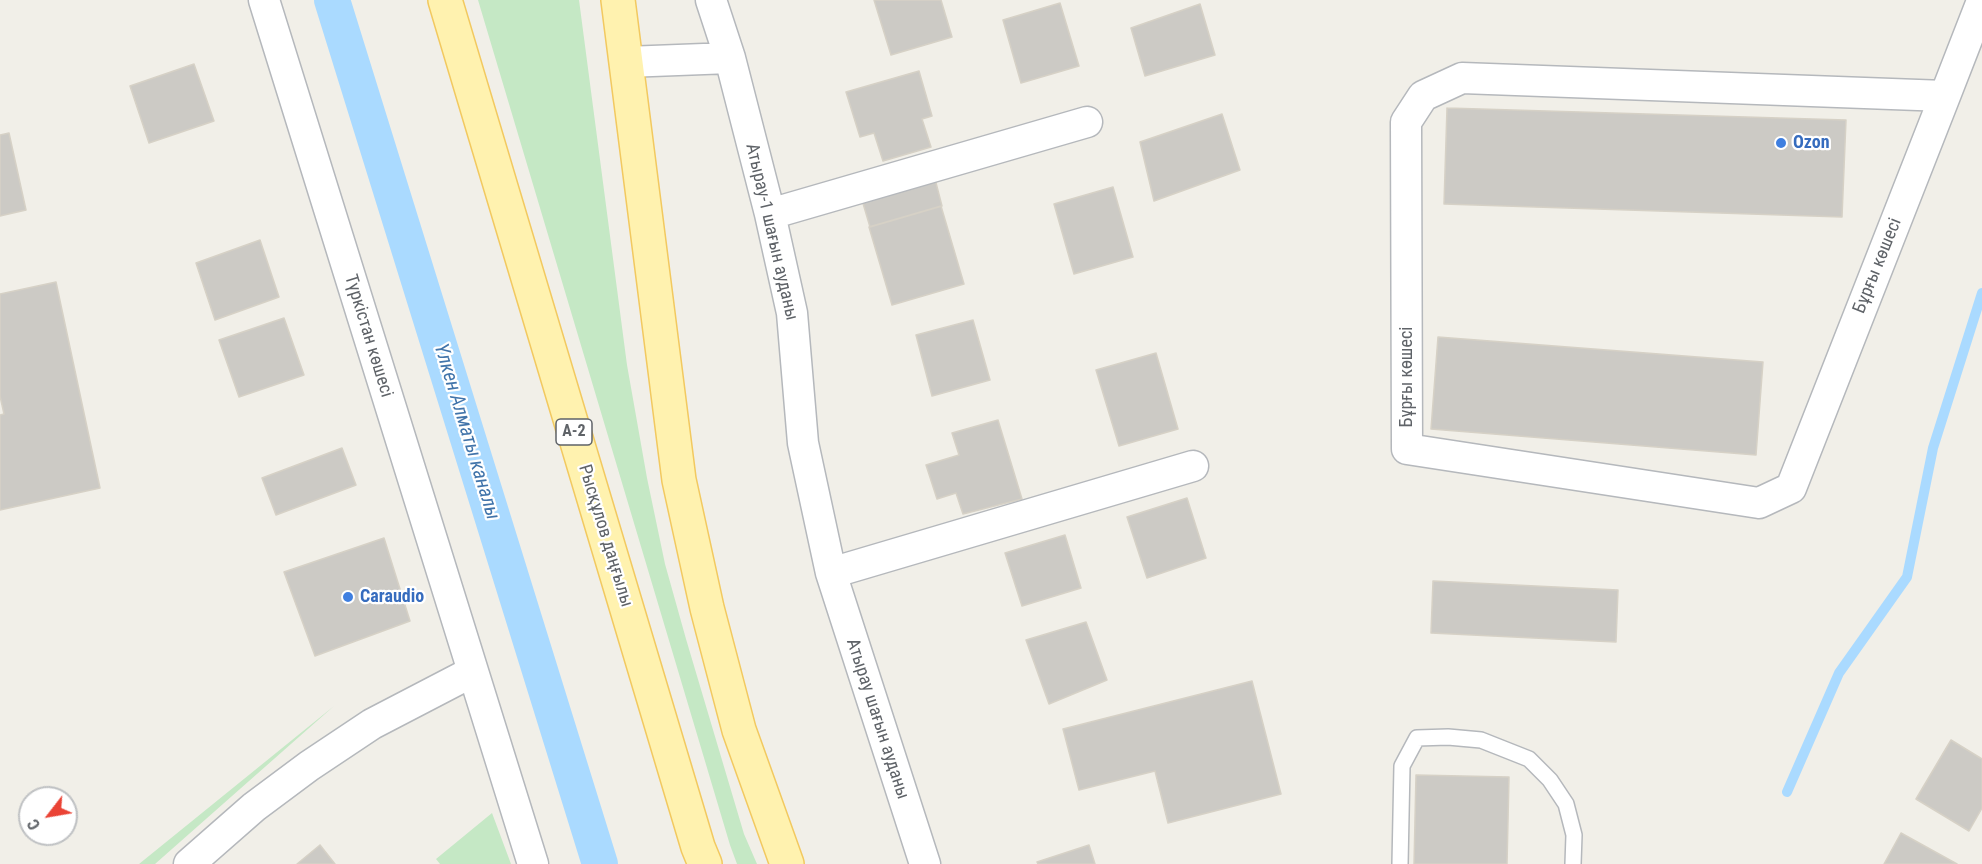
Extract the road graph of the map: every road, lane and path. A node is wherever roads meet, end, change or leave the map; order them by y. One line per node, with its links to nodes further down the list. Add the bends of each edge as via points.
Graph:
1 (264, 0): 13 (street, Түркістан көшесі)
2 (445, 0): 16 (main road, Рысқұлов даңғылы / A-2)
3 (618, 0): 7 (main road)
4 (711, 0): 6 (street, Атырау-1 шағын ауданы)
5 (1982, 1): 8 (street, Бұрғы көшесі)
6 (730, 58): 7 (street); 10 (street, Атырау-1 шағын ауданы)
7 (626, 62): 17 (main road, via 679,480 739,730)
8 (1945, 96): 8 (street, Бұрғы көшесі, via 1791,488 1759,503 1407,449 1406,122 1423,96 1462,78)
9 (1087, 122): 10 (street)
10 (771, 214): 12 (street, Атырау-1 шағын ауданы, via 792,313 803,443)
11 (1193, 466): 12 (street)
12 (831, 573): 18 (street, Атырау шағын ауданы)
13 (472, 672): 14 (street, via 372,724 309,766 254,807); 15 (street, Түркістан көшесі)
14 (189, 864)
15 (533, 864)
16 (705, 864)
17 (787, 864)
18 (925, 864)
19 (1400, 864): 20 (lane, via 1402,766 1418,738 1448,737 1481,740 1529,759 1550,780 1566,804 1574,835)
20 (1573, 864)

